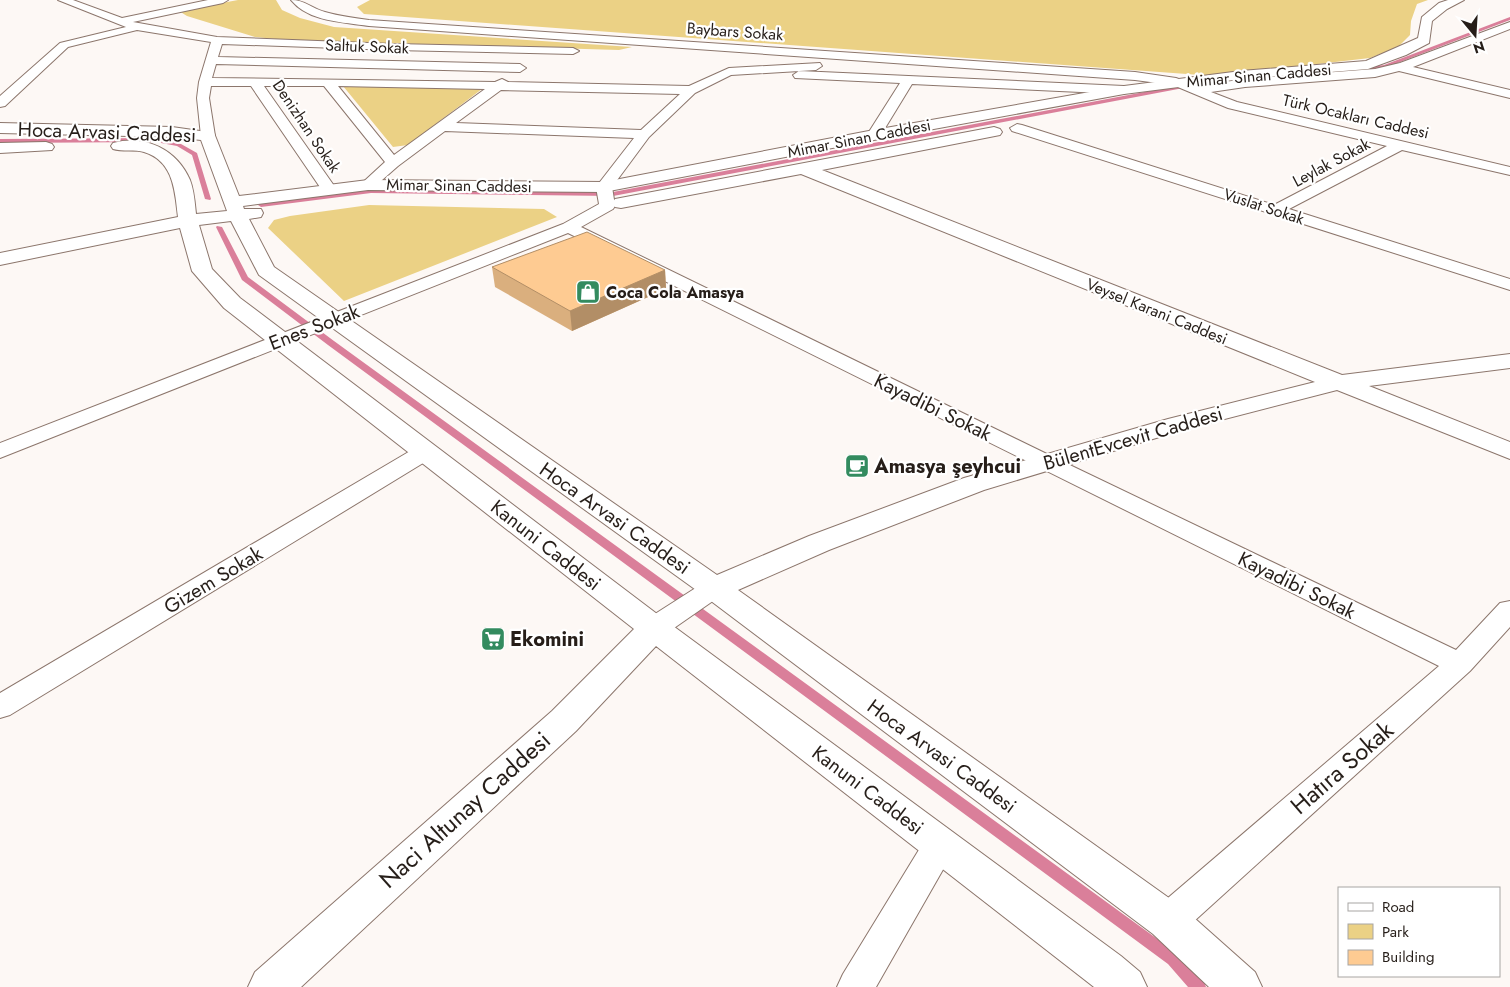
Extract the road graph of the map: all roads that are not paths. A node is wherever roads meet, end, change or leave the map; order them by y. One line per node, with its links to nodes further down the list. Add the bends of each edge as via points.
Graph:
1 (63, 0): 5 (street)
2 (223, 0): 5 (street)
3 (296, 0): 9 (street, Baybars Sokak, via 301,6 326,16 370,23)
4 (1458, 0): 22 (street, Mimar Sinan Caddesi, via 1443,6 1426,20 1424,40 1368,65)
5 (120, 21): 7 (street)
6 (1510, 25): 15 (street)
7 (137, 27): 8 (street); 28 (street, via 64,45)
8 (217, 40): 10 (street); 13 (street)
9 (725, 47): 12 (street, via 651,53); 14 (street, Baybars Sokak)
10 (542, 51): 11 (street); 16 (street)
11 (588, 52)
12 (615, 52)
13 (213, 60): 16 (street, Saltuk Sokak); 19 (street)
14 (925, 60): 17 (street); 22 (street, Baybars Sokak)
15 (1399, 67): 26 (street, via 1375,73 1244,83); 27 (street)
16 (520, 68): 23 (street)
17 (729, 72): 18 (street); 24 (street)
18 (909, 79): 25 (street); 35 (street)
19 (205, 82): 20 (street); 36 (street, via 203,98)
20 (255, 82): 21 (street); 44 (street, Denizhan Sokak)
21 (328, 82): 23 (street); 39 (street)
22 (1176, 82): 25 (street, Mimar Sinan Caddesi); 26 (street, Türk Ocakları Caddesi)
23 (498, 85): 24 (street); 31 (street)
24 (691, 90): 34 (street)
25 (1124, 90): 35 (street, Mimar Sinan Caddesi)
26 (1196, 91): 29 (street, Mimar Sinan Caddesi); 37 (street, Türk Ocakları Caddesi, via 1233,105)
27 (1510, 94)
28 (0, 103)
29 (1083, 114)
30 (1046, 122): 33 (street, Mimar Sinan Caddesi)
31 (441, 127): 34 (street); 39 (street)
32 (0, 128): 36 (street, Hoca Arvasi Caddesi, via 172,132)
33 (1018, 128): 40 (street, Mimar Sinan Caddesi); 49 (street, Vuslat Sokak)
34 (644, 134): 43 (street)
35 (874, 135): 43 (street, Mimar Sinan Caddesi)
36 (208, 136): 48 (street, Hoca Arvasi Caddesi)
37 (1402, 144): 41 (street, Türk Ocakları Caddesi); 49 (street, Leylak Sokak)
38 (0, 148): 50 (street, Kanuni Caddesi, via 146,147 170,162 182,181)
39 (393, 163): 42 (street)
40 (804, 169): 47 (street, Mimar Sinan Caddesi); 57 (street, Veysel Karani Caddesi)
41 (1510, 171)
42 (368, 184): 43 (street, Mimar Sinan Caddesi); 44 (street, Mimar Sinan Caddesi)
43 (604, 187): 47 (street)
44 (329, 190): 48 (street, Mimar Sinan Caddesi)
45 (529, 203): 48 (street, Mimar Sinan Caddesi, via 401,199)
46 (578, 205): 47 (street, Mimar Sinan Caddesi)
47 (607, 206): 51 (street, Enes Sokak)
48 (235, 209): 50 (street, Mimar Sinan Caddesi); 54 (street, Hoca Arvasi Caddesi, via 266,271)
49 (1276, 210): 53 (street, Vuslat Sokak)
50 (188, 221): 52 (street, Mimar Sinan Caddesi); 55 (street, Kanuni Caddesi, via 202,270 232,303)
51 (569, 227): 54 (street, Enes Sokak); 61 (street, Kayadibi Sokak)
52 (0, 259)
53 (1510, 285)
54 (334, 320): 55 (street, Enes Sokak); 62 (street, Hoca Arvasi Caddesi)
55 (281, 340): 58 (street, Enes Sokak); 60 (street, Kanuni Caddesi)
56 (1510, 361): 57 (street, BülentEvcevit Caddesi)
57 (1338, 382): 59 (street, Veysel Karani Caddesi); 61 (street, BülentEvcevit Caddesi)
58 (0, 451)
59 (1510, 451)
60 (425, 452): 64 (street, Kanuni Caddesi); 66 (street, Gizem Sokak)
61 (1045, 462): 62 (street, BülentEvcevit Caddesi, via 974,484 828,539); 65 (street, Kayadibi Sokak)
62 (714, 588): 64 (street); 68 (street, Hoca Arvasi Caddesi)
63 (1510, 610): 65 (street, Hatıra Sokak)
64 (654, 628): 67 (street, Kanuni Caddesi); 69 (street, Naci Altunay Caddesi, via 564,721)
65 (1460, 664): 68 (street, Hatıra Sokak)
66 (0, 707)
67 (940, 845): 70 (street); 71 (street, Kanuni Caddesi)
68 (1168, 921): 72 (street, Hoca Arvasi Caddesi)
69 (270, 987)
70 (856, 987)
71 (1125, 987)
72 (1240, 987)

